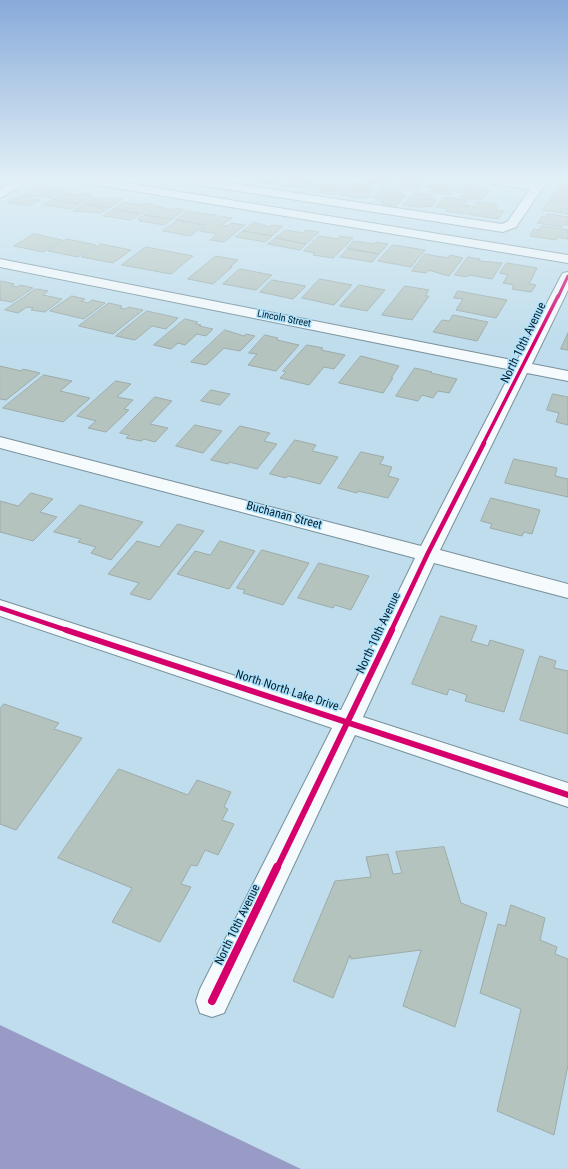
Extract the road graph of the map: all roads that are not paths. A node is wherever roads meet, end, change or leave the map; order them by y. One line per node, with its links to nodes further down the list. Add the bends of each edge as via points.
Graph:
1 (419, 235): 2 (street)
2 (568, 259)
3 (0, 263): 5 (street, Lincoln Street)
4 (568, 276): 5 (street, North 10th Avenue)
5 (523, 367): 6 (street, Lincoln Street); 8 (street, North 10th Avenue)
6 (568, 376)
7 (0, 442): 8 (street, Buchanan Street)
8 (428, 553): 9 (street, Buchanan Street); 11 (street, North 10th Avenue)
9 (568, 591)
10 (0, 608): 11 (street, North North Lake Drive)
11 (348, 722): 12 (street, North North Lake Drive); 13 (street, North 10th Avenue)
12 (568, 795)
13 (212, 1001)

